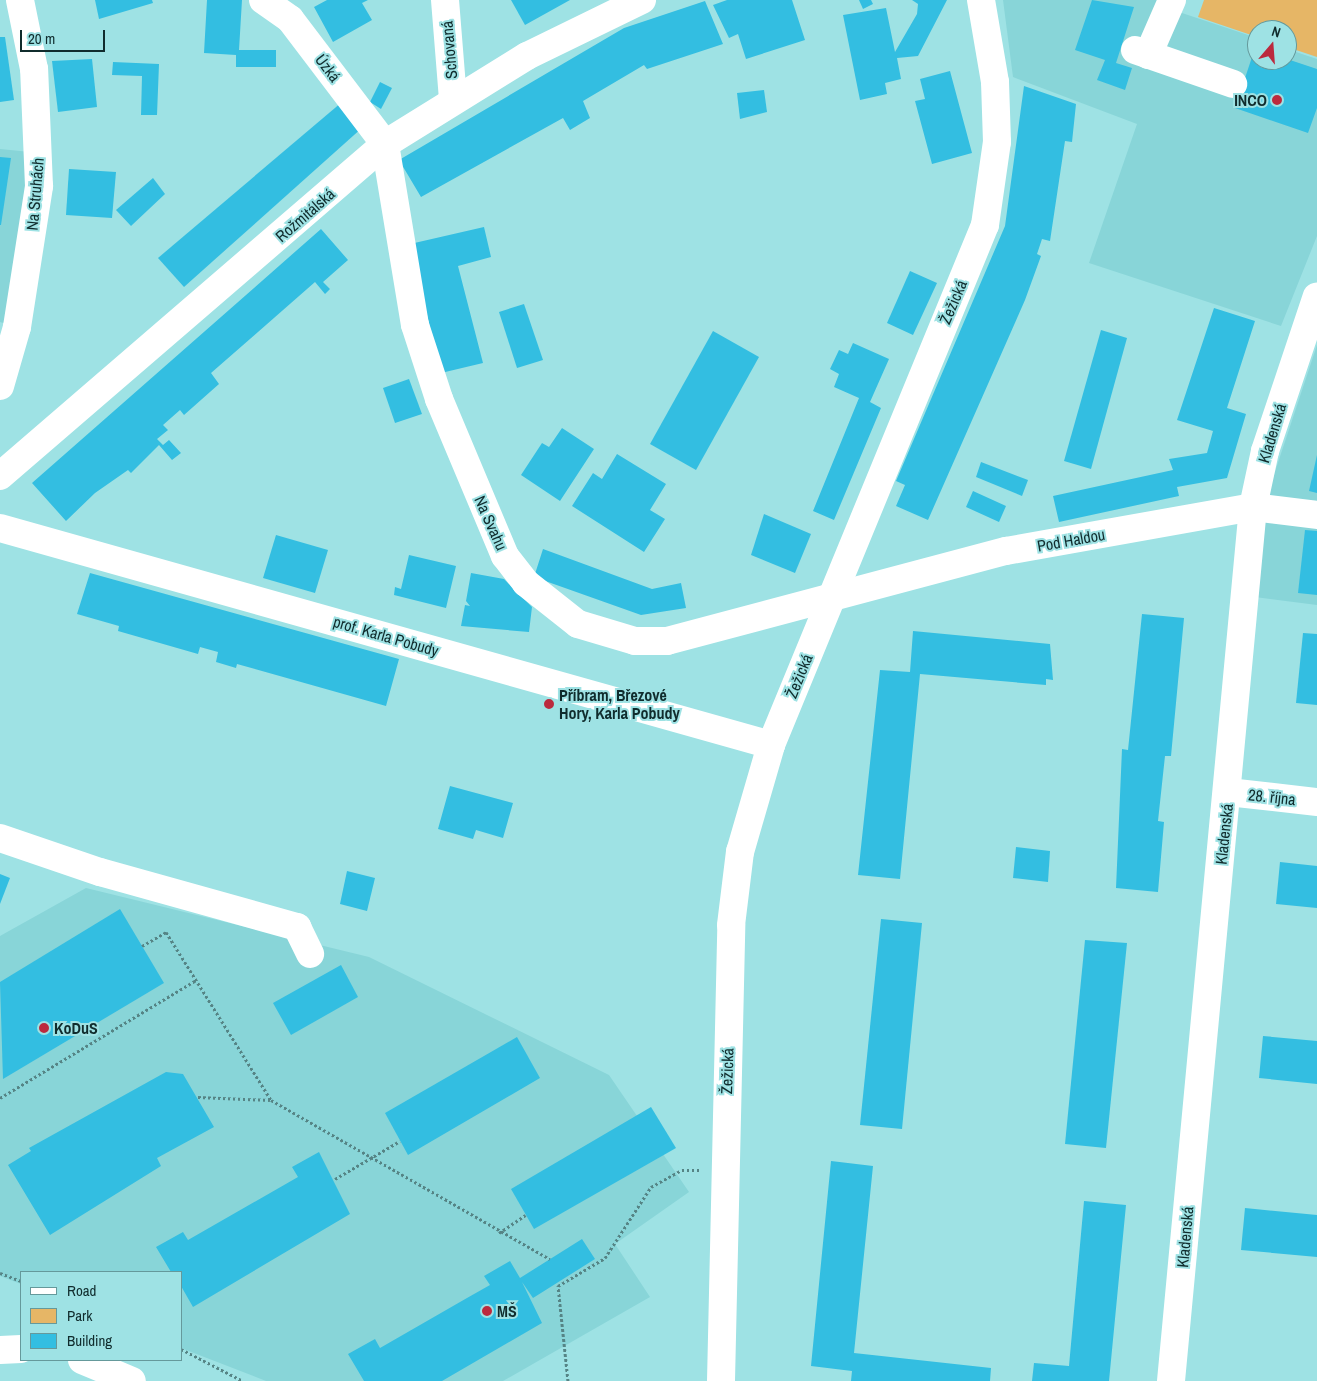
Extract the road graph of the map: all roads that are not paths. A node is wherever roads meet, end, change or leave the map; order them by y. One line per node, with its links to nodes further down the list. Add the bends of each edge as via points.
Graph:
1 (20, 0): 11 (street, Na Struhách, via 34,69 39,186 17,327)
2 (263, 0): 9 (street, Úzká, via 290,19)
3 (445, 0): 8 (street, Schovaná)
4 (642, 0): 8 (street, Rožmitálská, via 586,25)
5 (981, 0): 16 (street, Žežická, via 995,82 997,142 985,225)
6 (1172, 0): 7 (street, via 1141,53)
7 (1233, 84)
8 (453, 100): 9 (street, Rožmitálská)
9 (385, 144): 12 (street, Rožmitálská); 16 (street, Na Svahu, via 418,334 489,522 505,556 526,583 578,624 635,642 668,641)
10 (1317, 296): 13 (street, Kladenská, via 1265,451)
11 (0, 386)
12 (0, 476)
13 (1253, 507): 14 (street, Pod Haldou); 16 (street, Pod Haldou, via 1006,552); 18 (street, Kladenská)
14 (1317, 515)
15 (0, 528): 17 (street, prof. Karla Pobudy)
16 (830, 599): 17 (street, Žežická)
17 (771, 744): 26 (street, Žežická, via 740,852 731,925)
18 (1228, 792): 19 (street, 28. října); 27 (street, Kladenská)
19 (1317, 802)
20 (0, 838): 21 (street, via 100,872 296,927)
21 (310, 954)
22 (20, 1349): 23 (street)
23 (0, 1350)
24 (84, 1361): 25 (street)
25 (132, 1381)
26 (721, 1381)
27 (1171, 1381)

